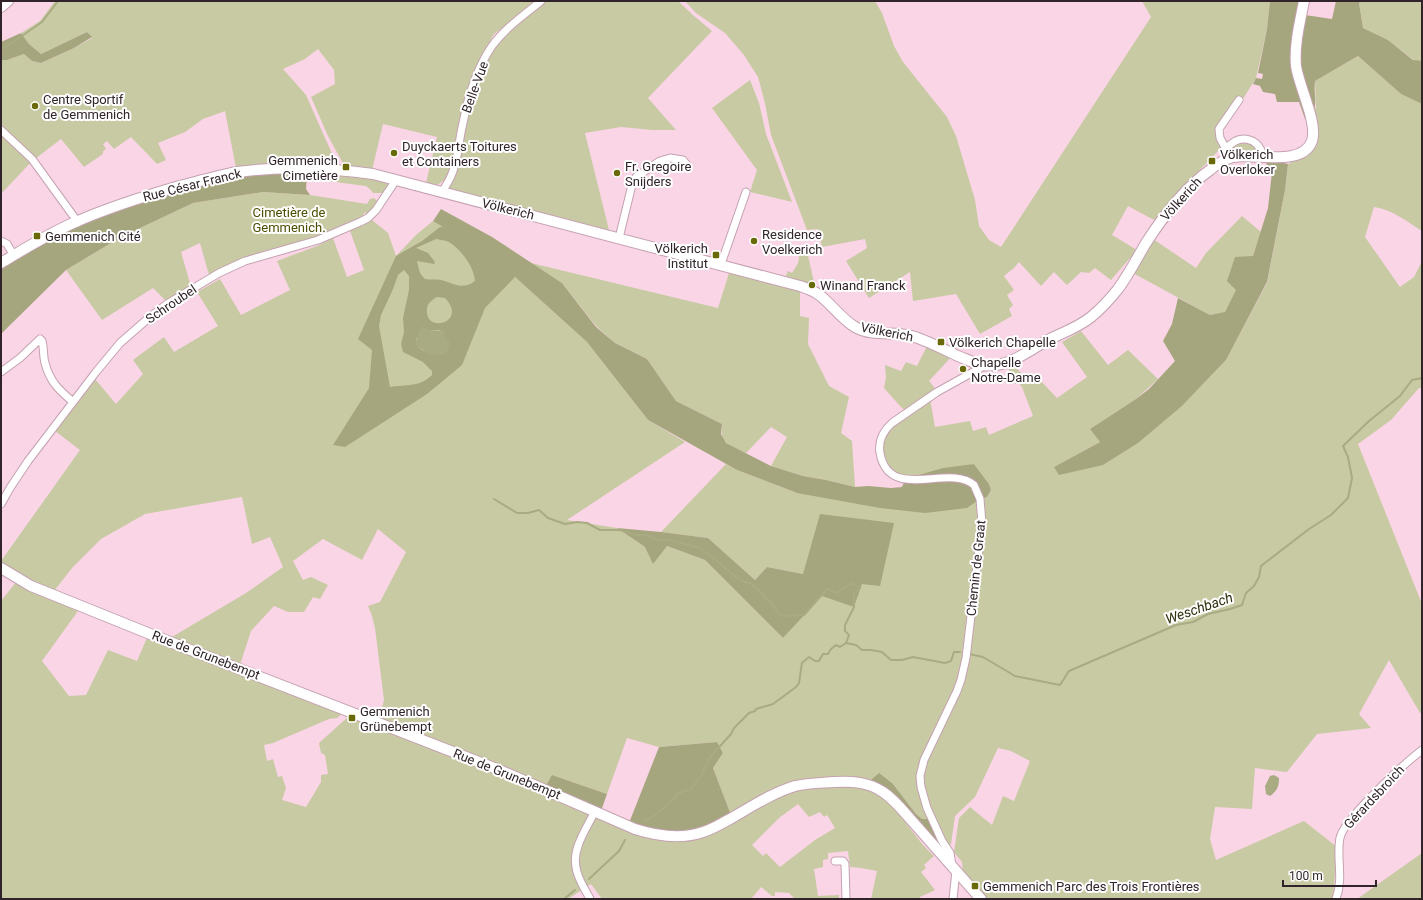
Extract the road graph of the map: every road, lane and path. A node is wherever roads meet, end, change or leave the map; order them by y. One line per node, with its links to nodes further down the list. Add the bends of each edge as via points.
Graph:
1 (8, 1): 4 (main road)
2 (541, 1): 11 (street, Belle-Vue, via 515,22 492,46 479,70 463,121 454,168)
3 (1304, 1): 8 (main road, Völkerich, via 1296,65 1312,123 1312,142 1296,156)
4 (1, 7)
5 (1239, 100): 7 (street, via 1219,129)
6 (1, 130): 13 (street, via 32,159)
7 (1226, 154): 8 (main road, Völkerich, via 1240,157); 8 (street, Völkerich, via 1229,145 1239,139 1246,139 1259,146); 19 (main road, Völkerich, via 1168,212 1124,280 1091,318 1003,364)
8 (1263, 156)
9 (687, 165): 14 (street, via 683,160 670,158 660,161 636,177)
10 (396, 180): 11 (main road, Völkerich); 13 (main road, Rue César Franck, via 334,169 237,172 153,194); 21 (street, Schroubel, via 372,215 360,222 318,240 245,261 167,304 120,343)
11 (442, 192): 14 (main road, Völkerich)
12 (746, 192): 18 (street)
13 (77, 221): 16 (main road, Rue César Franck)
14 (619, 238): 18 (main road, Völkerich)
15 (1, 241): 16 (street, via 7,244)
16 (14, 256): 17 (main road, Rue César Franck)
17 (1, 263)
18 (721, 264): 19 (main road, Völkerich, via 809,290 825,300 848,322 863,330 915,337)
19 (984, 366): 27 (street, Chemin de Graat, via 937,392 892,423 885,429 879,444 882,460 892,474 907,479 964,479 974,485 981,505 980,544 966,658 957,691 924,760 920,776 927,808 950,853)
20 (1, 372): 21 (street, via 40,339 52,383)
21 (73, 402): 22 (street, Schroubel, via 28,461)
22 (1, 504)
23 (1, 568): 25 (main road, Rue de Grunebempt, via 31,586 498,769)
24 (1422, 750): 34 (street, Gérardsbroich, via 1399,769 1342,830 1339,845 1340,877)
25 (595, 811): 27 (main road, Rue de Grunebempt, via 648,834 690,835 718,826 796,786 823,782 857,782 875,787 889,796); 29 (street, via 576,851 575,861 577,873)
26 (835, 861): 30 (street, via 843,861 845,864)
27 (954, 868): 28 (street); 33 (main road, Rue de Grunebempt)
28 (954, 890): 31 (street); 32 (street)
29 (590, 899)
30 (846, 899)
31 (953, 899)
32 (957, 899)
33 (981, 899)
34 (1336, 899)

